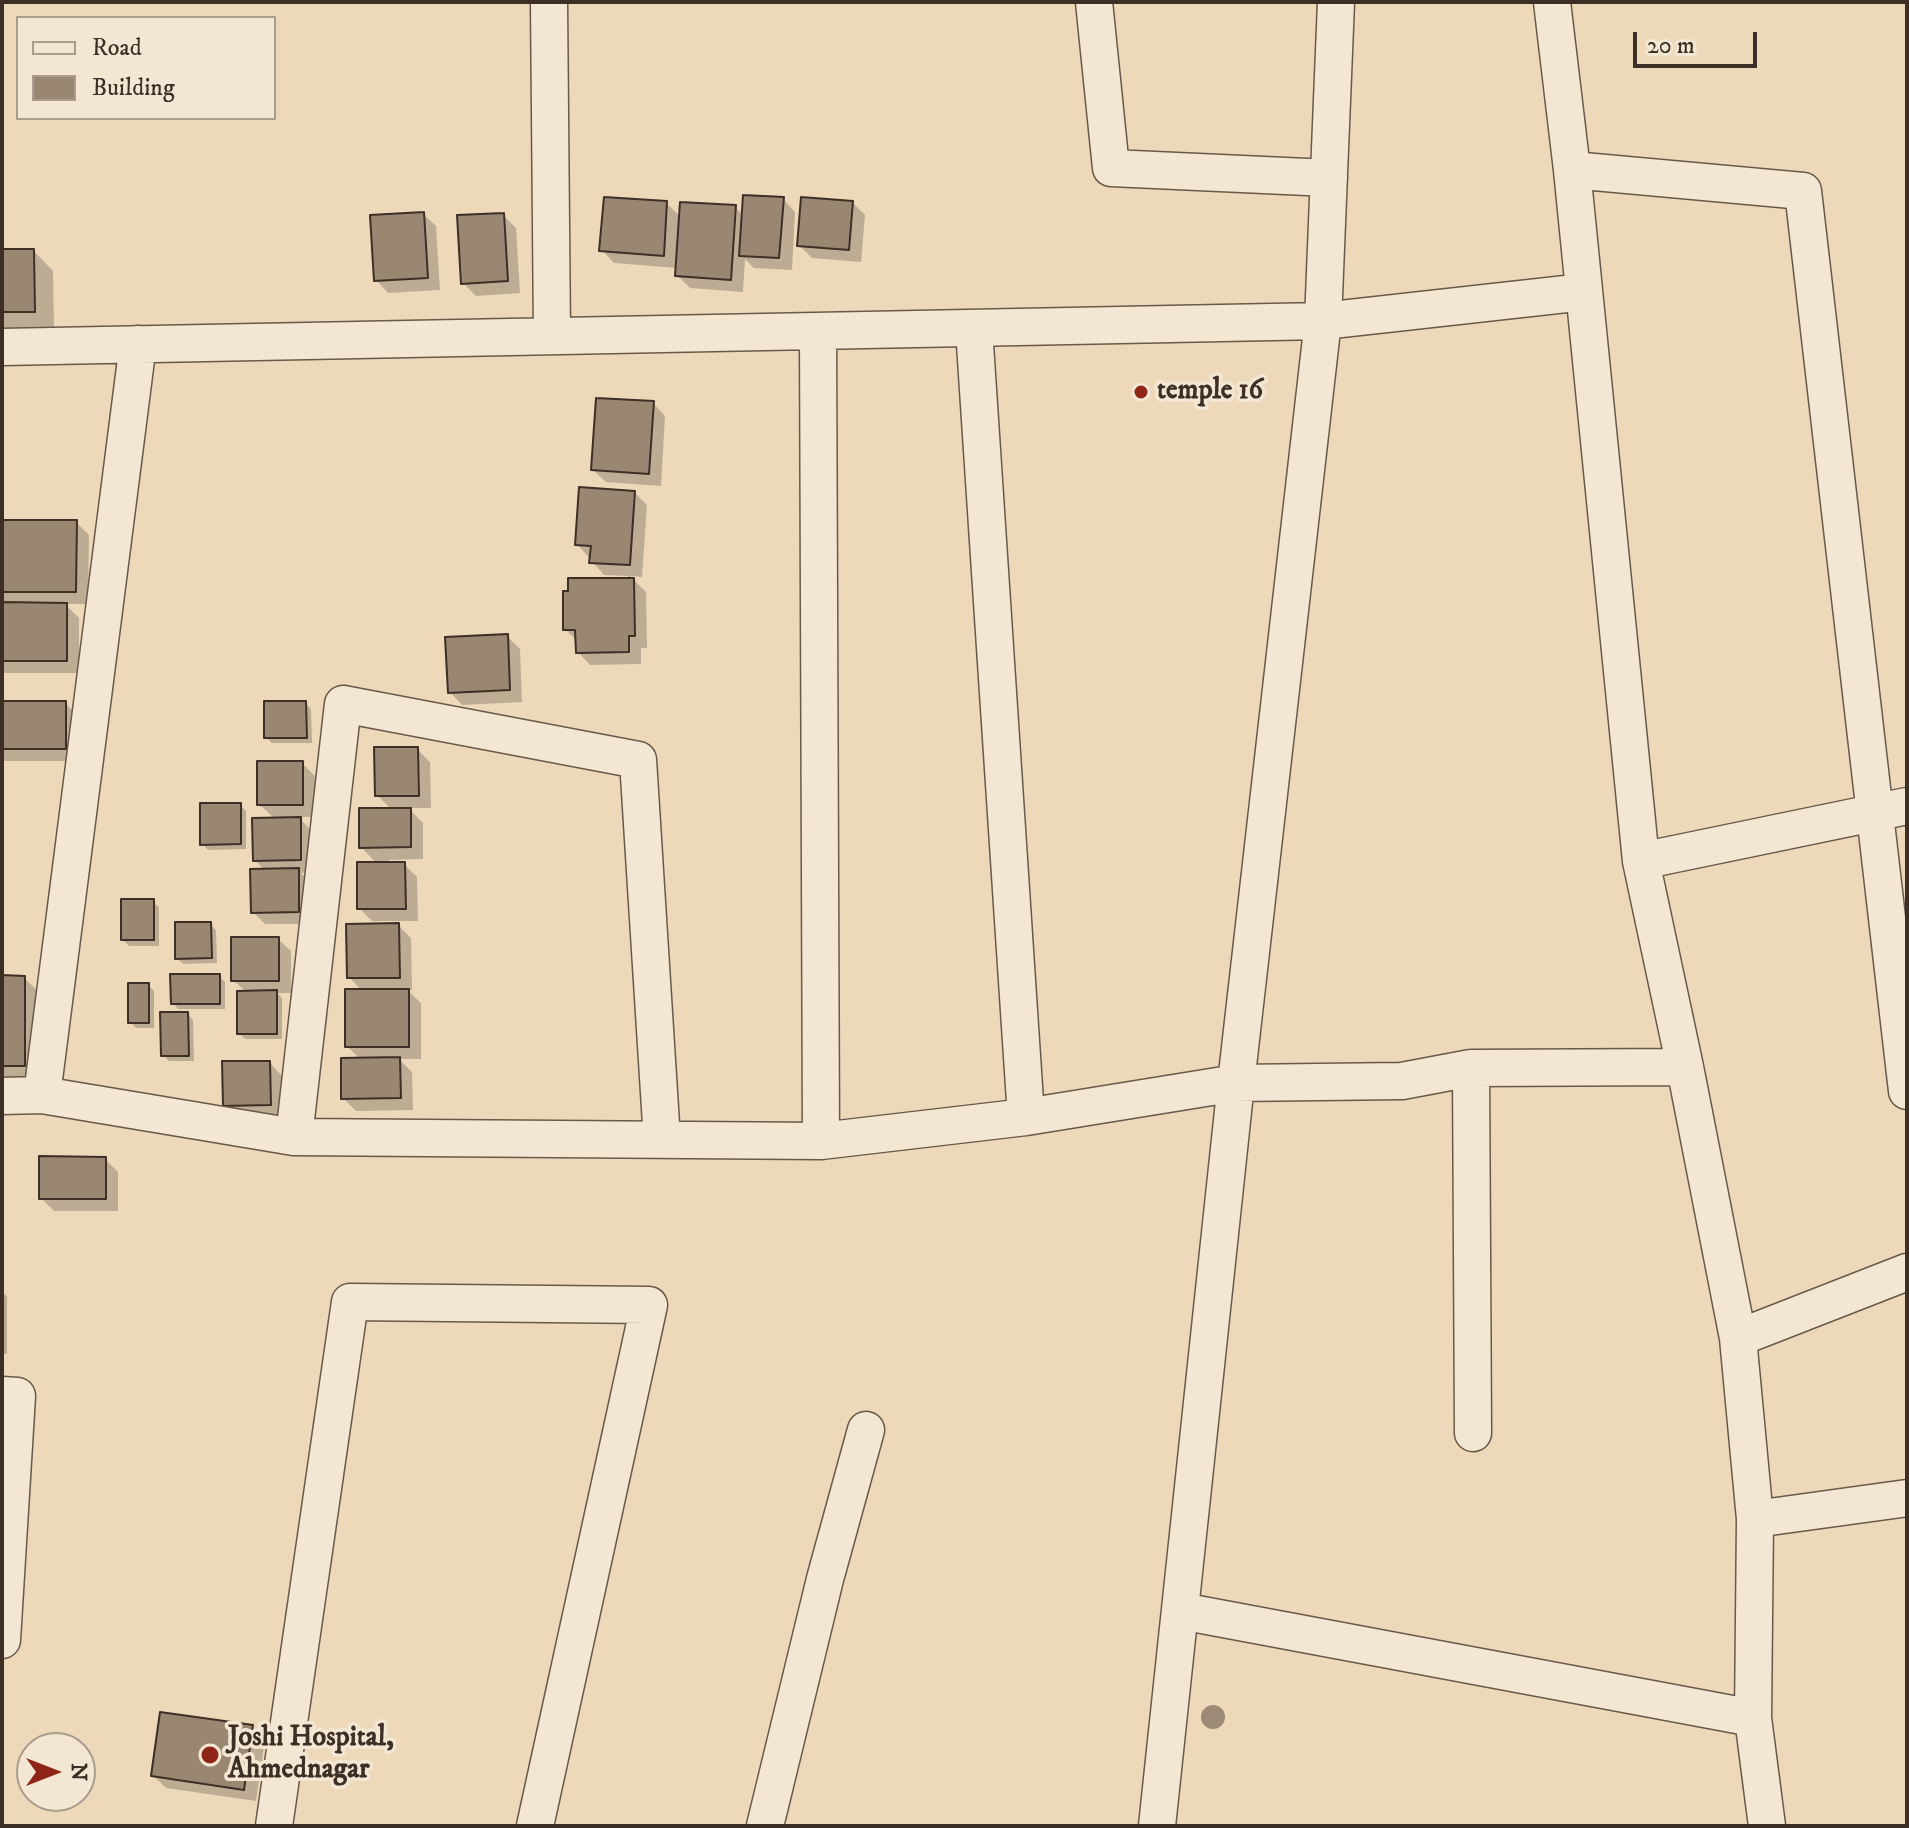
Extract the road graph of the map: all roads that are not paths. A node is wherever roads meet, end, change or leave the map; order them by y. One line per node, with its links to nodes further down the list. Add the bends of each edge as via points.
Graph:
1 (549, 2): 11 (street)
2 (1094, 2): 6 (street, via 1111,168)
3 (1336, 2): 6 (street)
4 (1552, 2): 5 (street)
5 (1572, 170): 7 (street); 14 (street, via 1803,191)
6 (1329, 178): 8 (street)
7 (1584, 292): 8 (street); 15 (street)
8 (1323, 321): 9 (street); 18 (street)
9 (974, 329): 10 (street); 22 (street)
10 (818, 331): 11 (street); 25 (street)
11 (552, 336): 12 (street)
12 (138, 344): 13 (street); 20 (street)
13 (2, 347)
14 (1891, 810): 15 (street); 19 (street)
15 (1641, 861): 16 (street)
16 (1685, 1067): 17 (street); 27 (street)
17 (1471, 1068): 18 (street, via 1402,1081); 30 (street)
18 (1236, 1083): 22 (street); 33 (street)
19 (1907, 1091)
20 (42, 1095): 21 (street); 23 (street)
21 (2, 1096)
22 (1026, 1117): 25 (street)
23 (294, 1137): 24 (street); 24 (street, via 343,704 638,760)
24 (662, 1140): 25 (street)
25 (821, 1141)
26 (1907, 1272): 27 (street)
27 (1738, 1338): 32 (street)
28 (2, 1395): 34 (street, via 17,1396)
29 (866, 1430): 38 (street)
30 (1473, 1433)
31 (1907, 1498): 32 (street)
32 (1755, 1519): 35 (street)
33 (1181, 1611): 35 (street); 39 (street)
34 (2, 1640)
35 (1753, 1718): 40 (street)
36 (274, 1826): 37 (street, via 350,1302 649,1305)
37 (535, 1826)
38 (765, 1826)
39 (1157, 1826)
40 (1767, 1826)

